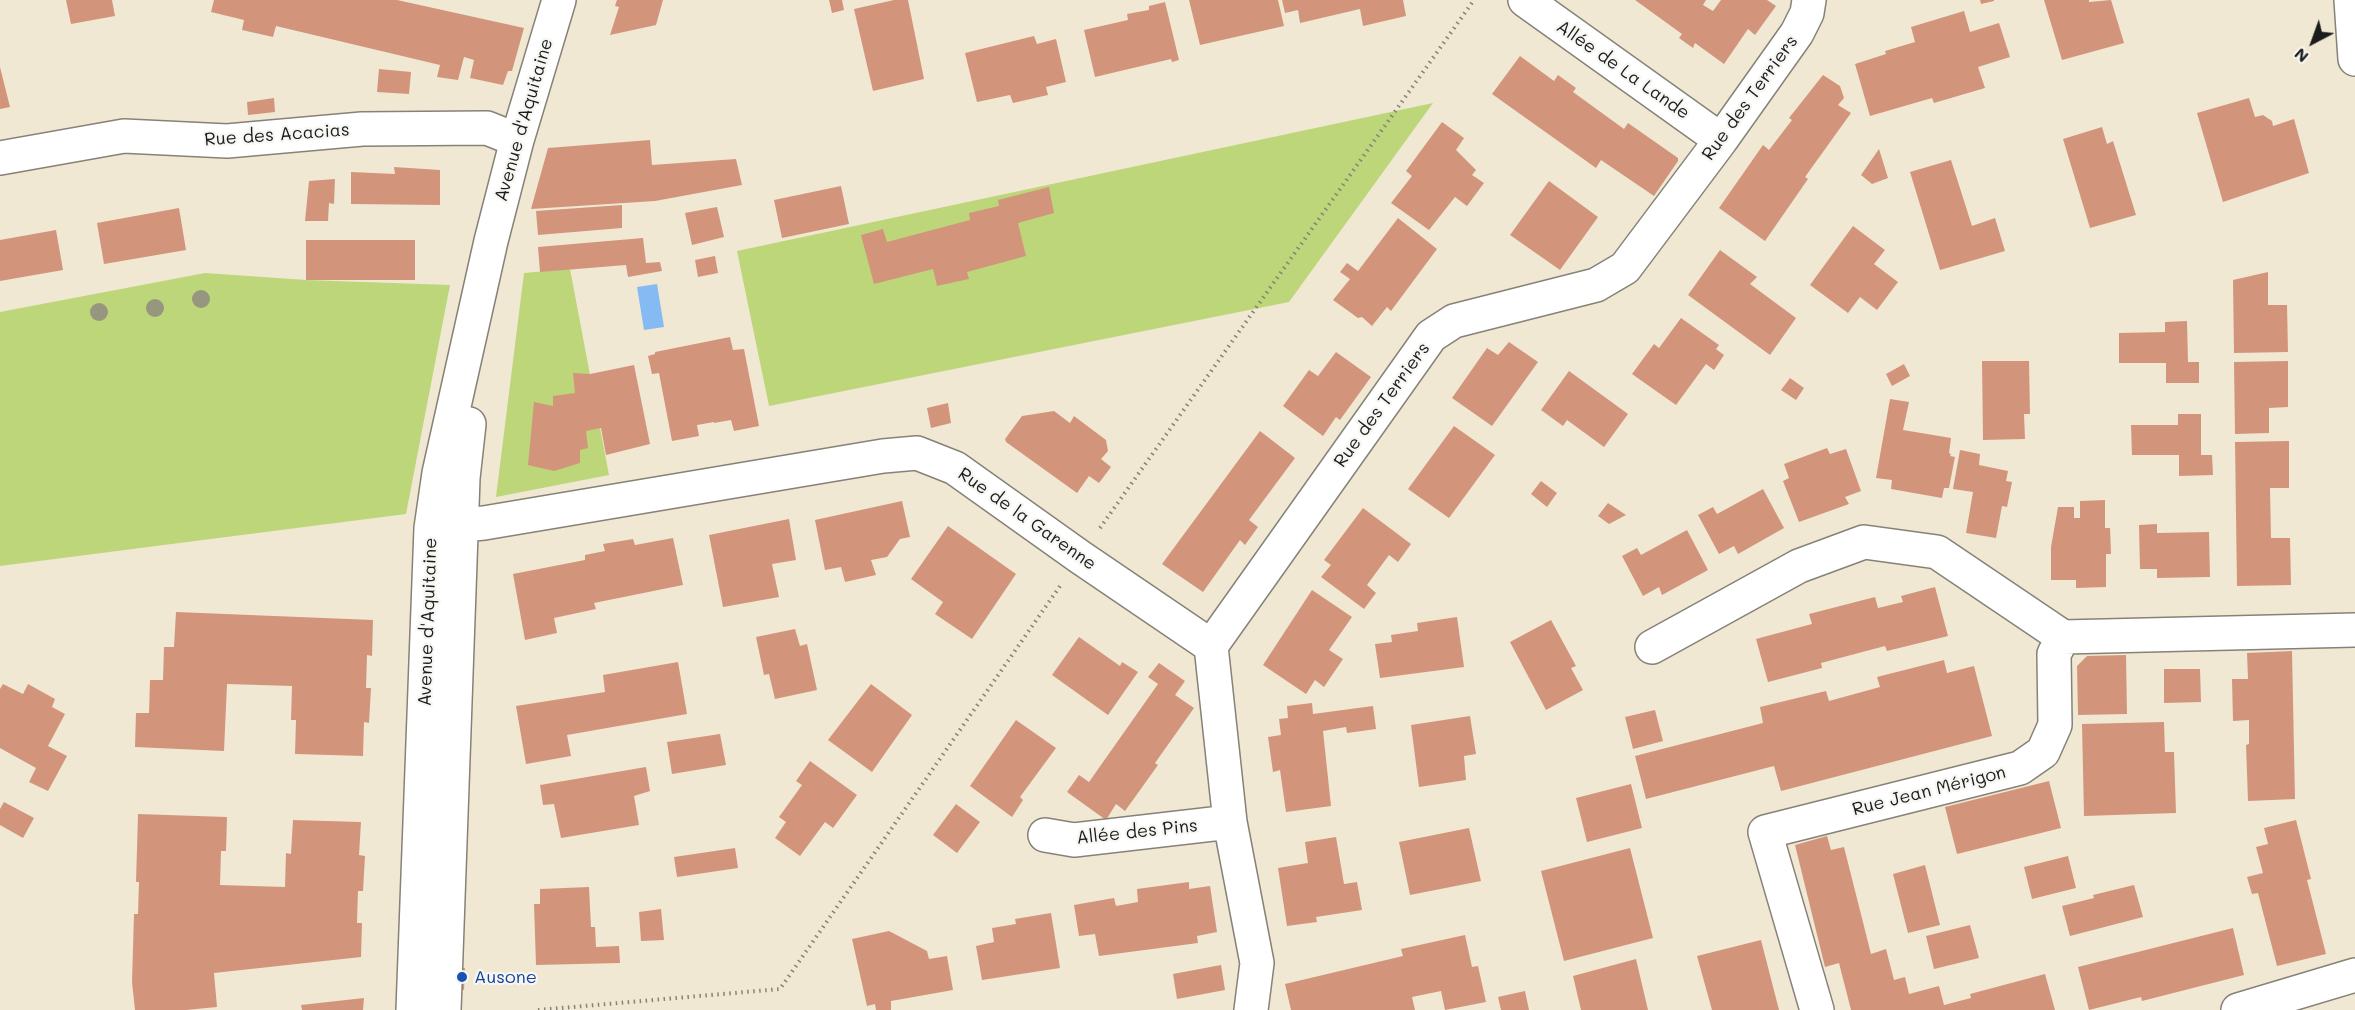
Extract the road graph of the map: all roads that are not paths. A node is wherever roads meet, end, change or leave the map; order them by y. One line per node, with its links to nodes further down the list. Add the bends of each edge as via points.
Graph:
1 (559, 0): 6 (street, Avenue d'Aquitaine)
2 (1525, 0): 7 (street, Allée de La Lande)
3 (1809, 0): 7 (street, Rue des Terriers, via 1808,13 1797,33)
4 (2351, 0): 5 (street)
5 (2355, 60)
6 (518, 140): 8 (street, Rue des Acacias, via 487,128 362,129 227,141 124,136); 9 (street, Avenue d'Aquitaine, via 491,241 463,478)
7 (1721, 140): 12 (street, Rue des Terriers, via 1625,268 1596,285 1454,321 1431,336)
8 (0, 158)
9 (446, 527): 12 (street, Rue de la Garenne, via 917,453 956,468); 17 (street, Avenue d'Aquitaine); 18 (street, Avenue d'Aquitaine)
10 (2355, 630): 11 (street)
11 (2062, 637): 13 (street, via 1937,552 1864,542 1799,566); 20 (street, Rue Jean Mérigon, via 2054,654 2055,725 2043,752 2020,768 1766,832)
12 (1211, 646): 14 (street)
13 (1652, 647)
14 (1230, 822): 15 (street, Allée des Pins, via 1074,840); 19 (street, via 1257,963)
15 (1045, 835)
16 (2355, 975): 21 (street)
17 (413, 1010)
18 (444, 1010)
19 (1251, 1010)
20 (1817, 1010)
21 (2238, 1010)

